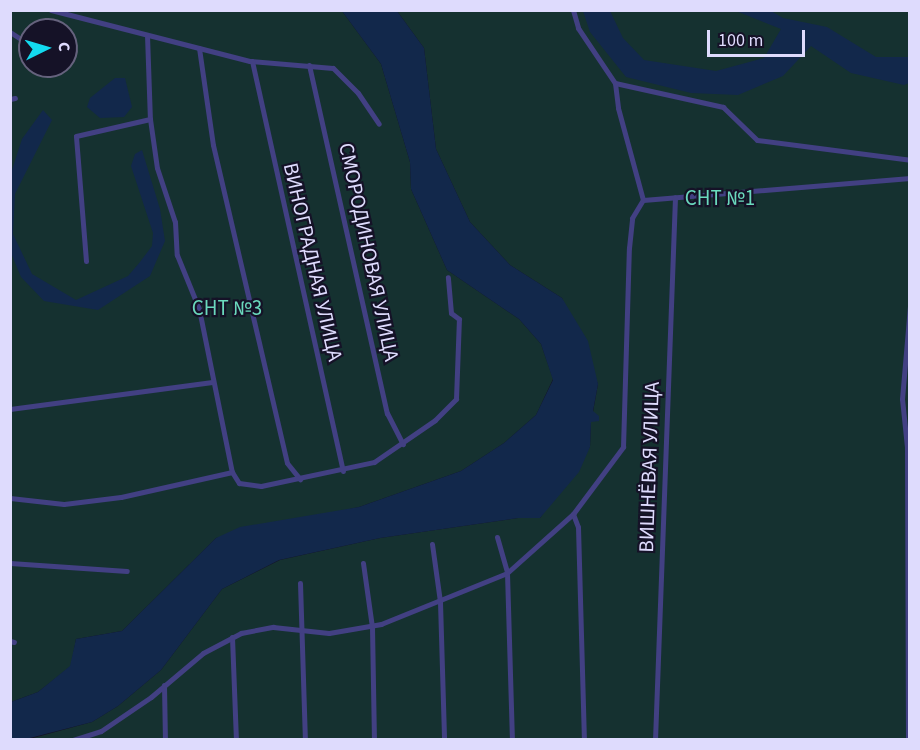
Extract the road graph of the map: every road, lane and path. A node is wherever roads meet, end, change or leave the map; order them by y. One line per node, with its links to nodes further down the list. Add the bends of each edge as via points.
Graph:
1 (51, 10): 3 (street)
2 (573, 10): 7 (street, via 578,28)
3 (147, 35): 4 (street); 8 (street)
4 (199, 48): 5 (street); 22 (street, via 213,145 287,463)
5 (252, 61): 6 (street); 20 (street, ВИНОГРАДНАЯ УЛИЦА)
6 (309, 65): 9 (street, via 333,68 348,81); 19 (street, СМОРОДИНОВАЯ УЛИЦА, via 387,413)
7 (615, 83): 10 (street, via 723,107 757,140); 13 (street)
8 (150, 119): 14 (street, via 76,136); 17 (street, via 158,168 178,235 177,255 199,309)
9 (379, 124)
10 (909, 160)
11 (909, 178): 12 (street)
12 (675, 197): 13 (street); 47 (street, ВИШНЁВАЯ УЛИЦА)
13 (643, 200): 24 (street, via 632,218 629,248 623,447)
14 (86, 261)
15 (447, 277): 19 (street, via 451,313 459,319 456,399)
16 (909, 305): 48 (street, via 902,399 907,447)
17 (212, 382): 18 (street); 21 (street, via 218,394)
18 (10, 409)
19 (403, 444): 20 (street, via 374,462)
20 (343, 471): 22 (street)
21 (232, 472): 22 (street, via 239,483 261,486); 23 (street, via 64,504)
22 (300, 479)
23 (10, 498)
24 (573, 514): 30 (street); 46 (street, via 578,527)
25 (497, 537): 30 (street)
26 (432, 544): 32 (street)
27 (10, 563): 29 (street)
28 (363, 563): 33 (street)
29 (127, 571)
30 (507, 573): 32 (street); 45 (street)
31 (300, 583): 34 (street)
32 (440, 602): 33 (street); 44 (street)
33 (372, 627): 34 (street, via 329,633); 43 (street)
34 (303, 631): 35 (street, via 273,627); 42 (street)
35 (232, 637): 36 (street, via 203,652); 41 (street)
36 (164, 685): 37 (street); 40 (street)
37 (101, 731): 38 (street); 39 (street)
38 (73, 740)
39 (102, 740)
40 (165, 740)
41 (236, 740)
42 (305, 740)
43 (374, 740)
44 (444, 740)
45 (512, 740)
46 (584, 740)
47 (655, 740)
48 (908, 740)

